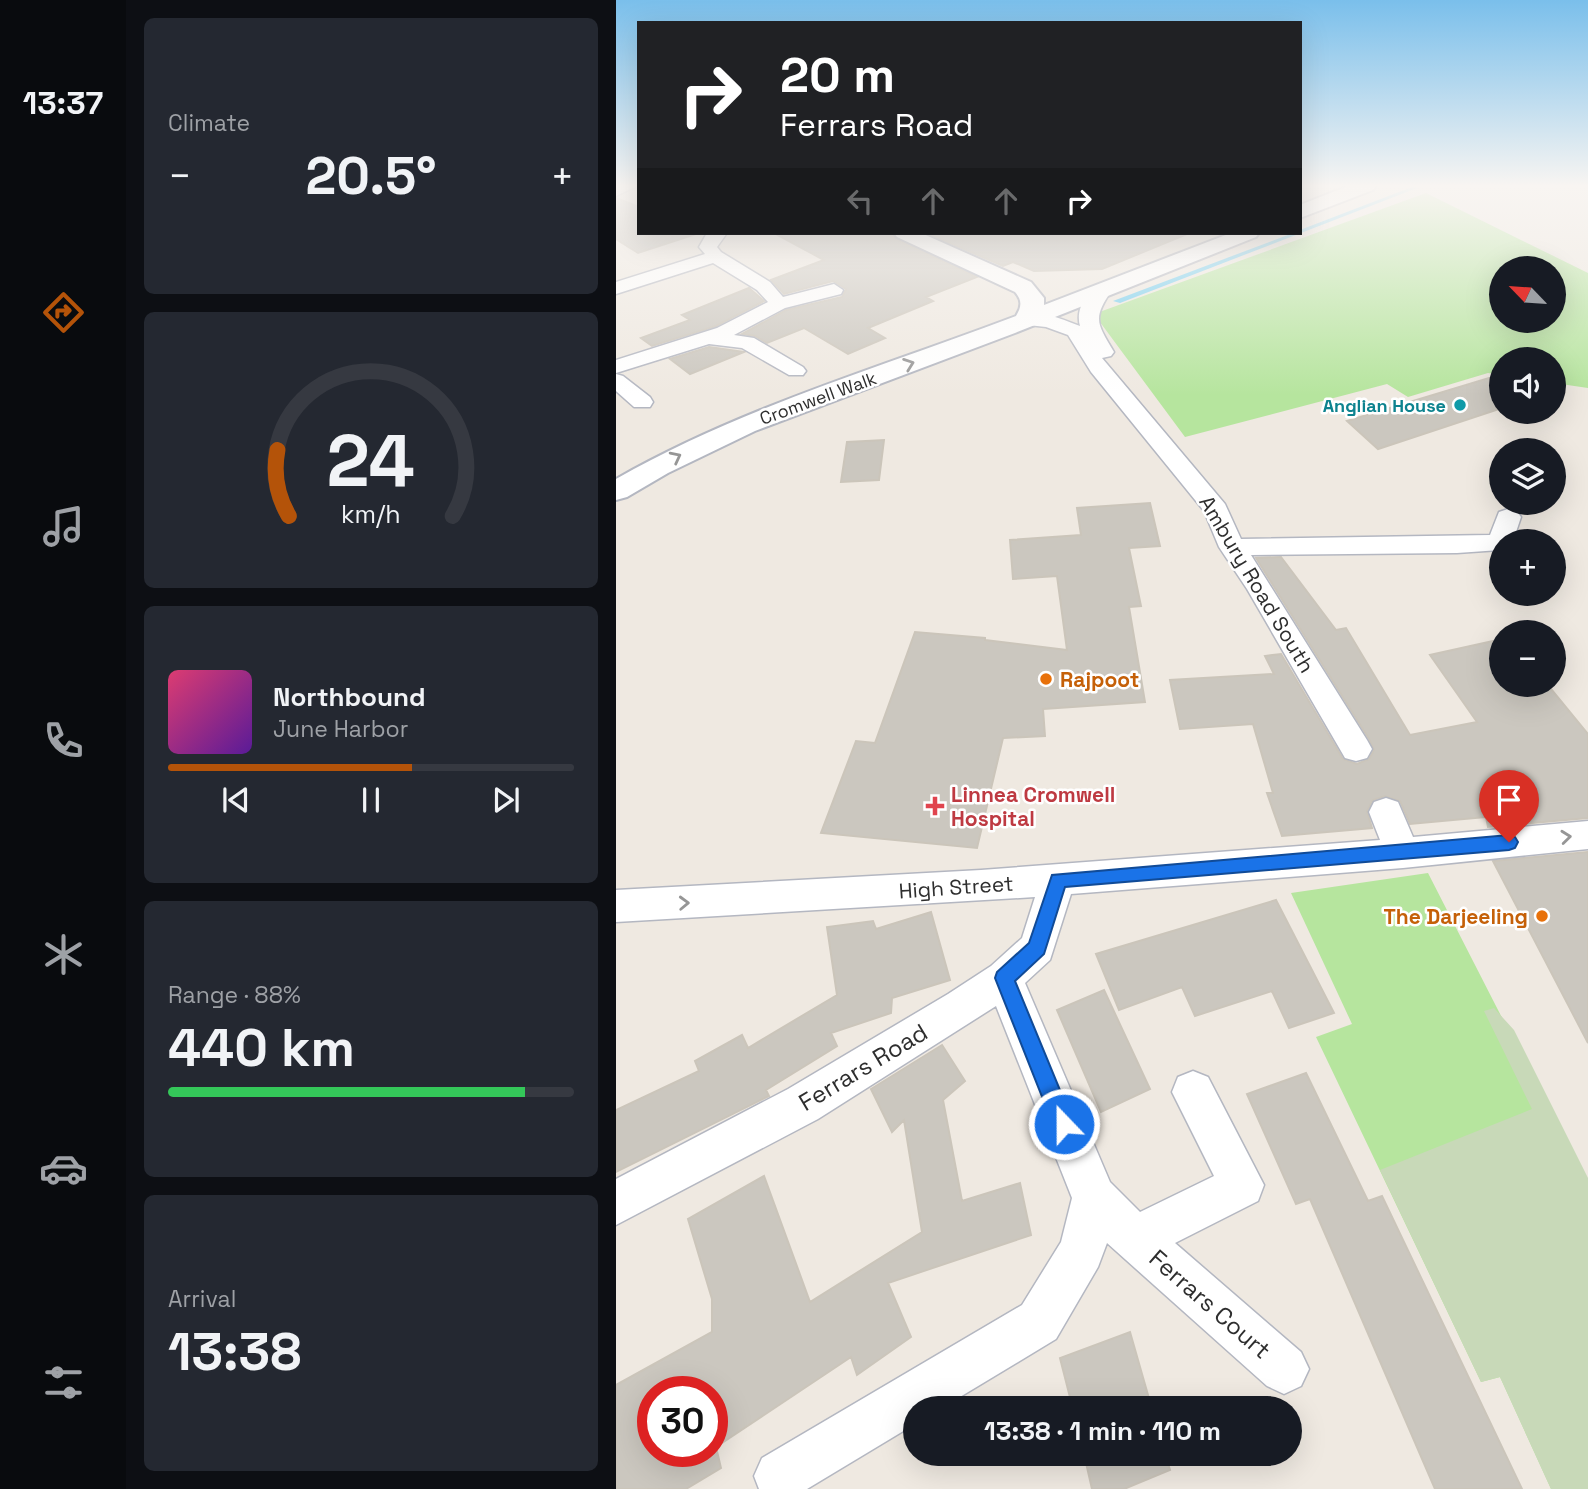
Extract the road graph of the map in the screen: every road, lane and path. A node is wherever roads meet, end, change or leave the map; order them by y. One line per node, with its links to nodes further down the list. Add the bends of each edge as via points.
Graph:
1 (954, 255): 8 (main road, via 1023,286 1032,298)
2 (1191, 255): 6 (main road, Cromwell Walk)
3 (714, 257): 4 (street); 7 (street, via 747,267)
4 (616, 288)
5 (834, 290): 7 (street)
6 (1103, 290): 8 (main road, Cromwell Walk); 13 (street, Ambury Road South, via 1088,305 1086,321 1119,376)
7 (778, 303): 9 (street)
8 (1026, 320): 13 (street, Ambury Road South, via 1049,321 1075,331); 15 (main road, Cromwell Walk, one-way to 8, via 749,423)
9 (704, 338): 10 (street); 11 (street, via 747,342)
10 (616, 367)
11 (796, 371)
12 (616, 380): 14 (street)
13 (1121, 395): 17 (street, Ambury Road South, via 1216,509)
14 (642, 402)
15 (616, 491)
16 (1508, 517): 17 (street, via 1500,542)
17 (1233, 547): 18 (street, Ambury Road South)
18 (1356, 749)
19 (1386, 812): 21 (street)
20 (1588, 835): 21 (street, High Street, one-way to 20)
21 (1403, 853): 22 (street, High Street)
22 (1058, 880): 23 (street, High Street, one-way to 22); 24 (street, Ferrars Road, via 1037,948)
23 (616, 906)
24 (1004, 978): 26 (street, Ferrars Court); 27 (street, Ferrars Road, via 803,1104)
25 (1193, 1092): 28 (street, Ferrars Court, via 1242,1185)
26 (1094, 1198): 28 (street, Ferrars Court); 30 (street, via 1082,1251 1039,1322)
27 (616, 1203)
28 (1135, 1239): 29 (street, Ferrars Court)
29 (1284, 1369)
30 (780, 1475)

